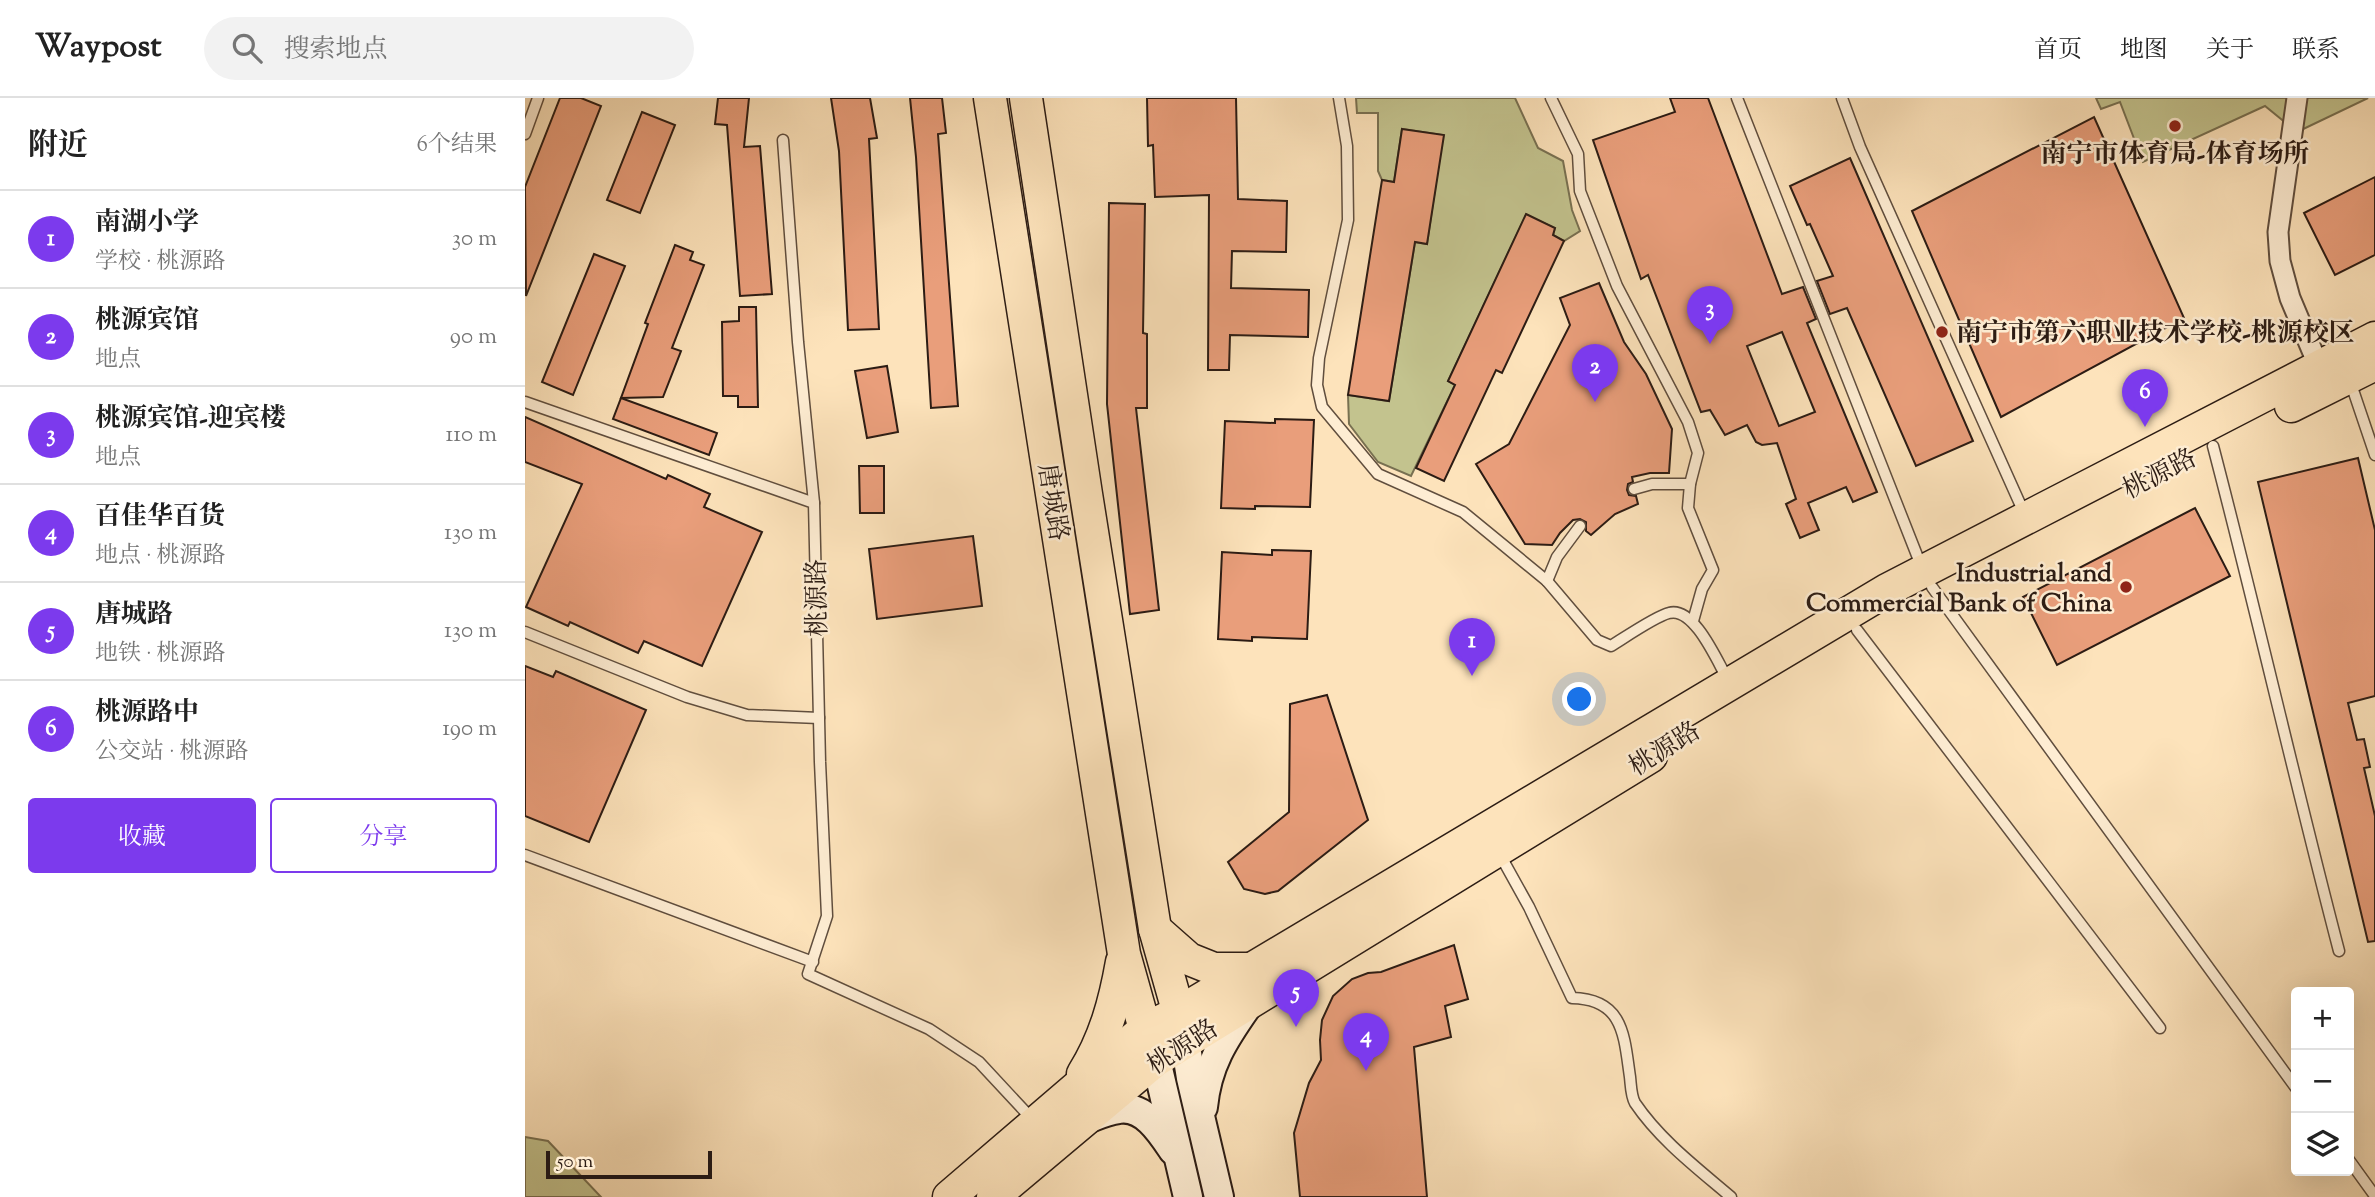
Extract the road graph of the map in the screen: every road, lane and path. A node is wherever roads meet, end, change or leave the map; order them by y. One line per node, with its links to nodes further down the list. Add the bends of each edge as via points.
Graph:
1 (538, 98): 9 (lane)
2 (990, 98): 33 (main road, 唐城路)
3 (1026, 98): 31 (main road, 唐城路)
4 (1339, 98): 23 (lane, via 1348,220 1319,358 1317,385 1322,407 1378,474 1463,512)
5 (1551, 98): 17 (lane, via 1578,154 1580,191 1617,286 1688,422 1698,453)
6 (1737, 98): 22 (lane)
7 (1842, 98): 20 (lane)
8 (2297, 98): 12 (street, via 2278,232 2280,261)
9 (525, 134)
10 (783, 140): 19 (lane, 桃源路)
11 (2375, 338): 12 (main road, 桃源路)
12 (2319, 368): 20 (main road, 桃源路)
13 (2362, 370): 15 (main road, 桃源路); 16 (lane)
14 (525, 402): 19 (lane)
15 (2213, 446): 22 (main road, 桃源路); 32 (lane)
16 (2375, 455)
17 (1690, 484): 18 (lane); 24 (lane, via 1688,508 1713,570)
18 (1634, 489)
19 (814, 503): 28 (lane, 桃源路)
20 (2027, 518): 22 (main road, 桃源路)
21 (1580, 526): 23 (lane, via 1557,557)
22 (1928, 579): 25 (main road, 桃源路); 27 (main road, 桃源路, via 1887,590); 41 (lane)
23 (1547, 581): 24 (lane, via 1597,640 1611,646 1669,612)
24 (1693, 621): 27 (lane)
25 (1857, 630): 29 (main road, 桃源路); 38 (lane)
26 (525, 632): 28 (lane, via 687,697 747,715)
27 (1730, 684): 35 (main road, 桃源路)
28 (819, 718): 34 (lane, 桃源路, via 827,916)
29 (1497, 850): 36 (main road, 桃源路); 52 (lane, via 1572,998 1603,1004 1617,1018 1633,1100 1655,1130)
30 (525, 855): 34 (lane)
31 (1155, 929): 35 (main road, via 1189,959 1215,970); 37 (main road, 唐城路)
32 (2339, 951)
33 (1124, 954): 39 (main road, 唐城路); 42 (main road, via 1115,1003)
34 (813, 962): 44 (lane, via 808,974 929,1029 979,1062)
35 (1251, 969): 37 (main road, 桃源路)
36 (1249, 1002): 37 (main road, 桃源路); 43 (main road, via 1222,1042 1206,1082)
37 (1182, 1028): 39 (main road, 桃源路); 40 (main road, 桃源路); 43 (main road)
38 (2159, 1028)
39 (1145, 1029): 40 (main road); 42 (main road, 桃源路)
40 (1156, 1060): 42 (main road, 桃源路); 45 (main road)
41 (2291, 1081)
42 (1079, 1106): 44 (main road, 桃源路); 45 (main road, via 1141,1113); 49 (main road, 桃源路)
43 (1202, 1120): 51 (main road)
44 (1035, 1122): 48 (main road, 桃源路)
45 (1178, 1157): 50 (main road)
46 (2354, 1167): 47 (lane)
47 (2375, 1196)
48 (949, 1197)
49 (993, 1197)
50 (1188, 1197)
51 (1219, 1197)
52 (1731, 1197)

